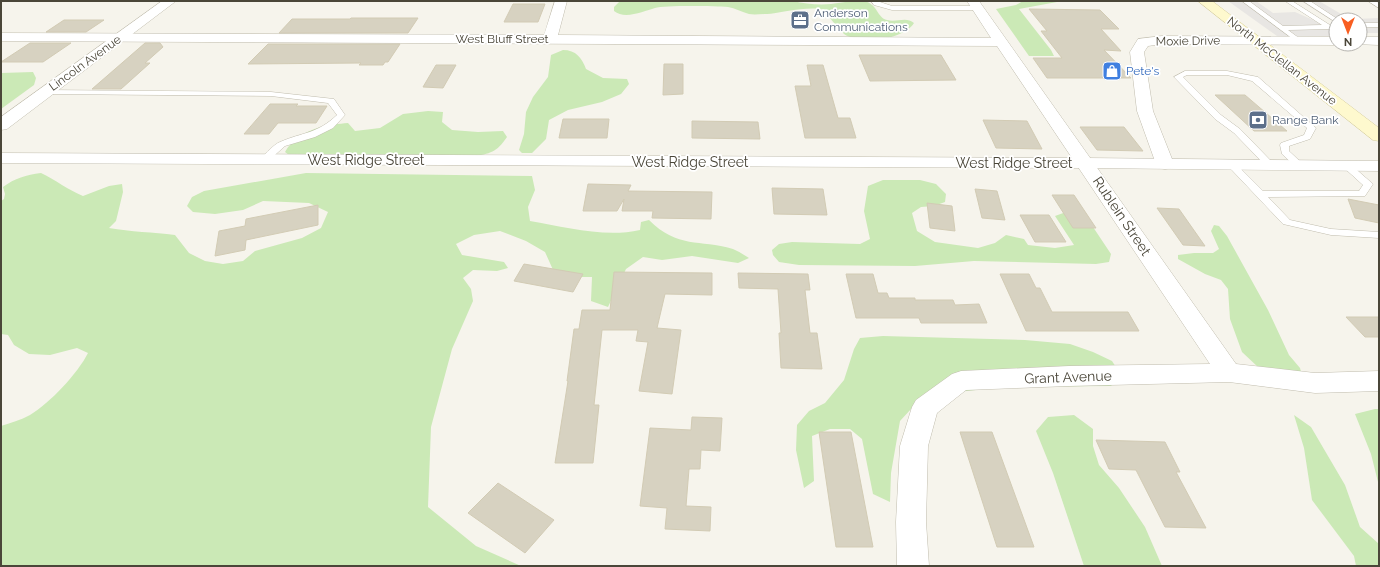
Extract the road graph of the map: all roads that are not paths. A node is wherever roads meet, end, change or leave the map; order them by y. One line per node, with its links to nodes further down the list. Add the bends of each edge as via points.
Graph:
1 (170, 1): 19 (street, Lincoln Avenue)
2 (561, 1): 20 (street)
3 (874, 1): 9 (lane, via 876,4 892,8)
4 (1204, 1): 21 (main road, North McClellan Avenue)
5 (1245, 1): 14 (lane)
6 (1288, 1): 15 (lane)
7 (1306, 1): 11 (lane)
8 (1370, 1): 10 (lane)
9 (976, 4): 25 (street, Rublein Street)
10 (1379, 6)
11 (1328, 15)
12 (1368, 25): 13 (lane)
13 (1379, 25)
14 (1282, 28): 16 (lane); 22 (lane)
15 (1328, 30)
16 (1328, 33)
17 (1328, 35): 22 (street, Moxie Drive)
18 (1, 37): 19 (street, West Bluff Street)
19 (119, 38): 20 (street, West Bluff Street); 26 (street, Lincoln Avenue)
20 (550, 39): 25 (street, West Bluff Street)
21 (1255, 40): 22 (street, Moxie Drive); 28 (main road, North McClellan Avenue); 32 (street, Moxie Drive, via 1143,42 1137,52 1145,111)
22 (1299, 41)
23 (1368, 41): 24 (street)
24 (1379, 41)
25 (1002, 42): 31 (street, Rublein Street)
26 (45, 92): 27 (street, Lincoln Avenue); 30 (lane, via 271,94 331,101 341,115 330,126 312,135 282,144)
27 (1, 125)
28 (1379, 136)
29 (1, 158): 30 (street, West Ridge Street)
30 (264, 160): 31 (street, West Ridge Street)
31 (1086, 163): 32 (street, West Ridge Street); 40 (street, Rublein Street)
32 (1165, 164): 33 (street, West Ridge Street)
33 (1232, 165): 34 (street, West Ridge Street); 38 (lane)
34 (1270, 165): 35 (street, West Ridge Street); 35 (lane, via 1237,130 1218,117 1178,77 1185,73 1227,73 1255,79 1312,128 1307,137 1284,145 1285,152)
35 (1300, 166): 36 (street, West Ridge Street)
36 (1347, 166): 37 (street, West Ridge Street); 38 (lane, via 1368,184 1362,194)
37 (1379, 166)
38 (1260, 194): 39 (lane, via 1287,222 1330,232)
39 (1379, 234)
40 (1229, 373): 41 (street, Grant Avenue, via 1315,383); 42 (street, Grant Avenue, via 961,381 925,407 914,446 911,522)
41 (1379, 381)
42 (913, 566)

